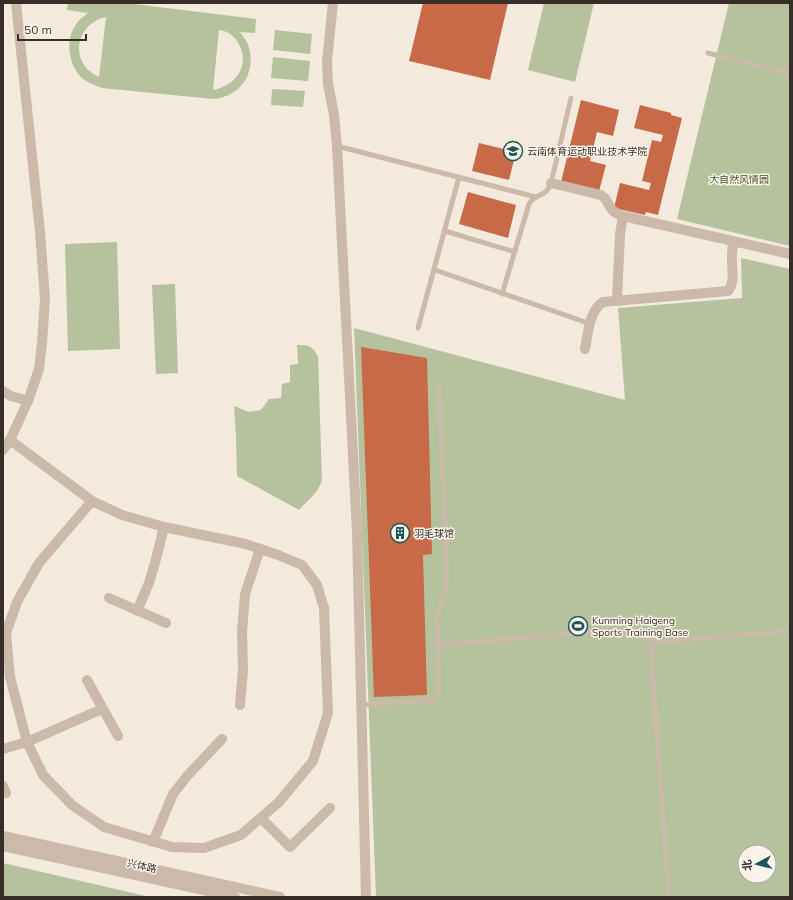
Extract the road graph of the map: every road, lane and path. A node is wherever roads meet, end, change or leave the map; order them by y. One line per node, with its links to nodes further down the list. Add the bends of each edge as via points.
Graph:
1 (16, 3): 23 (street, via 45,299 39,370)
2 (333, 3): 6 (street, via 327,61)
3 (708, 53): 4 (lane)
4 (790, 74)
5 (571, 98): 8 (lane)
6 (337, 146): 7 (lane); 38 (street, via 357,532)
7 (459, 177): 9 (lane); 11 (lane)
8 (551, 183): 9 (lane, via 546,193); 10 (street, via 601,195 611,210)
9 (536, 197): 13 (lane, via 529,204)
10 (623, 216): 12 (street); 17 (street)
11 (445, 231): 13 (lane); 15 (lane)
12 (734, 242): 14 (street); 17 (street, via 733,280 728,291)
13 (515, 252): 16 (lane)
14 (790, 254)
15 (434, 270): 16 (lane); 19 (lane)
16 (502, 294): 18 (lane)
17 (617, 300): 18 (street, via 598,305)
18 (591, 324): 20 (street)
19 (418, 328)
20 (585, 349)
21 (439, 383): 35 (lane, via 447,578 437,616)
22 (3, 391): 23 (street)
23 (28, 401): 24 (street)
24 (10, 440): 25 (street); 26 (street)
25 (3, 450)
26 (92, 501): 27 (street, via 122,514); 33 (street, via 39,563 17,602)
27 (164, 527): 28 (street); 30 (street, via 149,583)
28 (260, 549): 37 (street, via 245,594); 45 (street, via 302,565 317,585 324,608 328,713 313,761 279,802)
29 (109, 598): 30 (street)
30 (137, 611): 31 (street)
31 (166, 623)
32 (790, 631): 34 (lane, via 658,642)
33 (4, 633): 42 (street, via 10,677)
34 (650, 638): 35 (lane, via 630,629); 52 (lane)
35 (437, 645): 38 (lane, via 438,697 422,702)
36 (87, 680): 39 (street)
37 (240, 705)
38 (362, 705): 51 (street)
39 (102, 709): 40 (street); 42 (street)
40 (118, 736)
41 (222, 739): 47 (street, via 173,794)
42 (27, 742): 43 (street); 47 (street, via 43,775 72,805 104,827)
43 (3, 749)
44 (330, 808): 45 (street, via 290,847)
45 (261, 818): 47 (street, via 241,835 204,848 172,848)
46 (3, 836): 50 (street, 兴体路)
47 (153, 842)
48 (3, 846): 49 (street, 兴体路)
49 (235, 897)
50 (280, 897)
51 (366, 897)
52 (669, 897)

